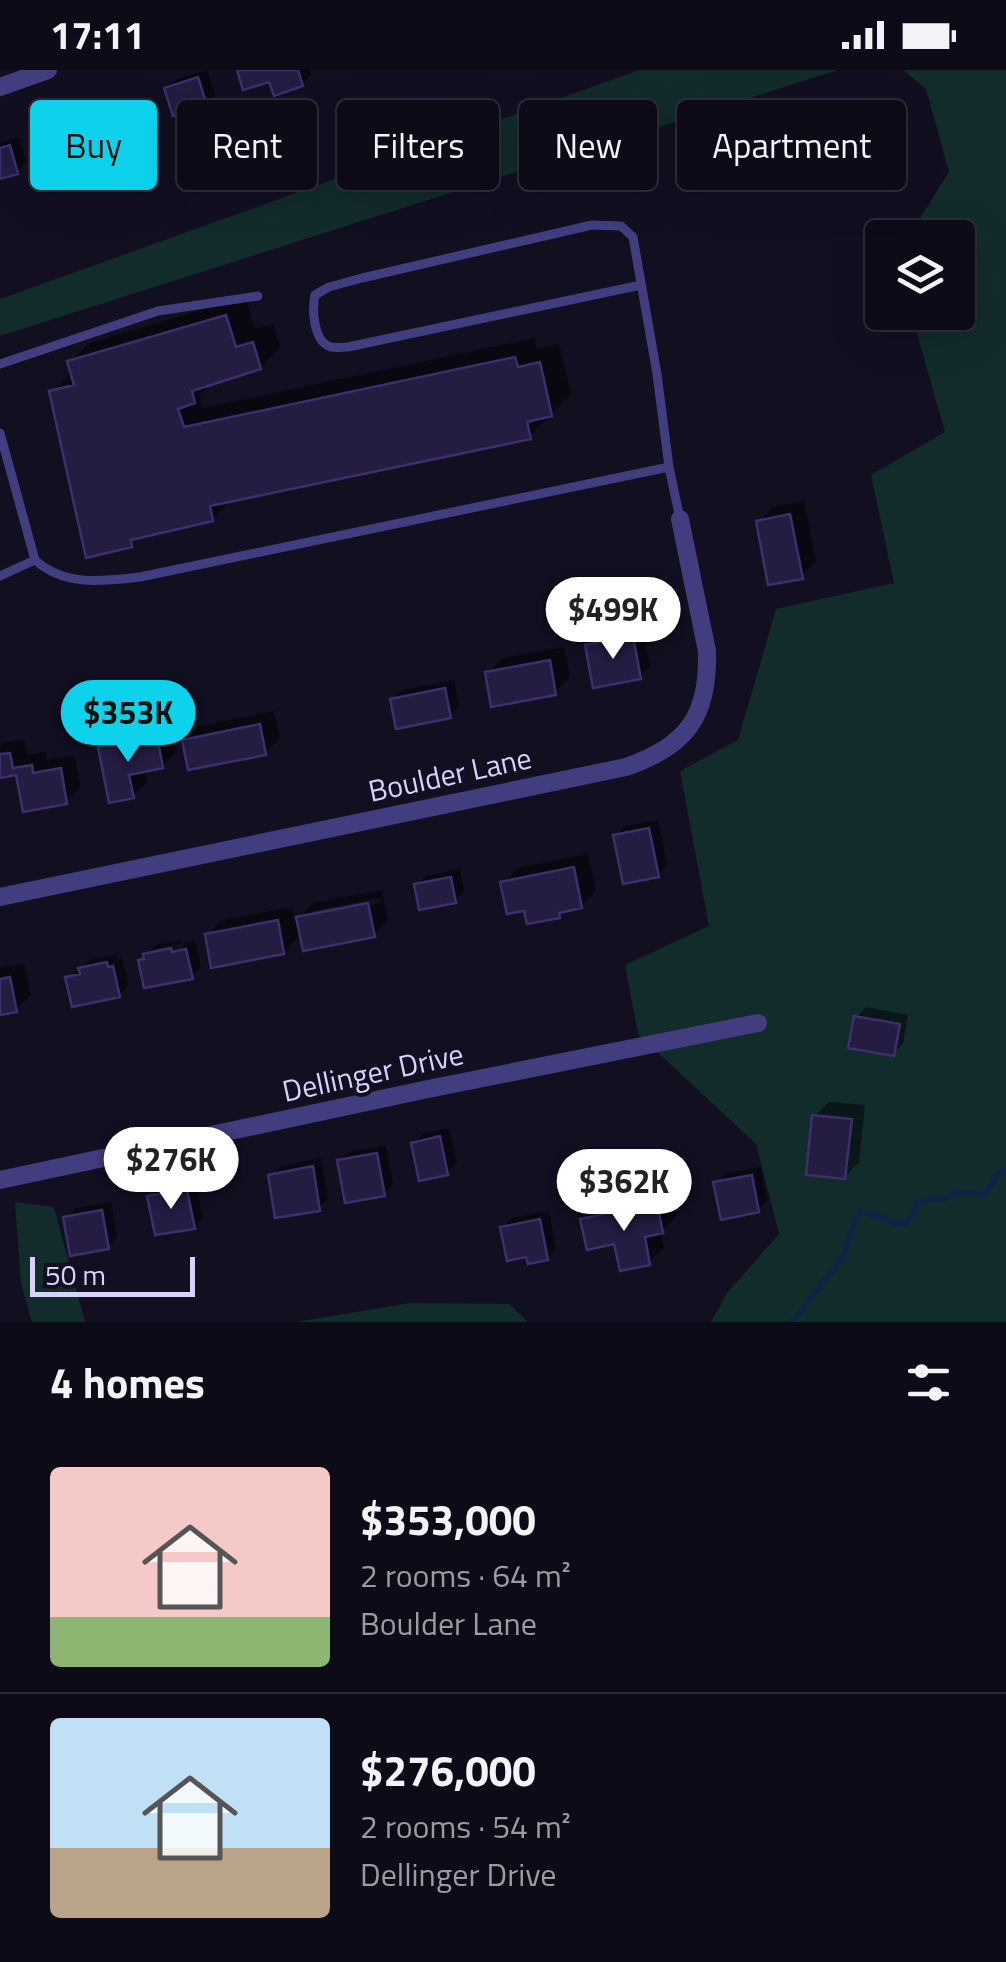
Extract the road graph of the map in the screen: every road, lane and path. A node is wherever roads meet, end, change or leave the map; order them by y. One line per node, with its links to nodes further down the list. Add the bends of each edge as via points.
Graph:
1 (48, 70): 2 (street)
2 (0, 87)
3 (641, 286): 3 (lane, via 348,347 320,340 312,308 315,295 329,287 592,225 621,226 634,237); 7 (lane)
4 (258, 296): 5 (lane, via 158,311)
5 (0, 364)
6 (0, 433): 9 (lane)
7 (669, 467): 8 (lane); 9 (lane, via 140,577 65,578)
8 (680, 518): 11 (street, Boulder Lane, via 708,651 707,683 688,728 652,758)
9 (34, 560): 10 (lane)
10 (0, 576)
11 (0, 897)
12 (758, 1023): 13 (street, Dellinger Drive)
13 (0, 1180)

